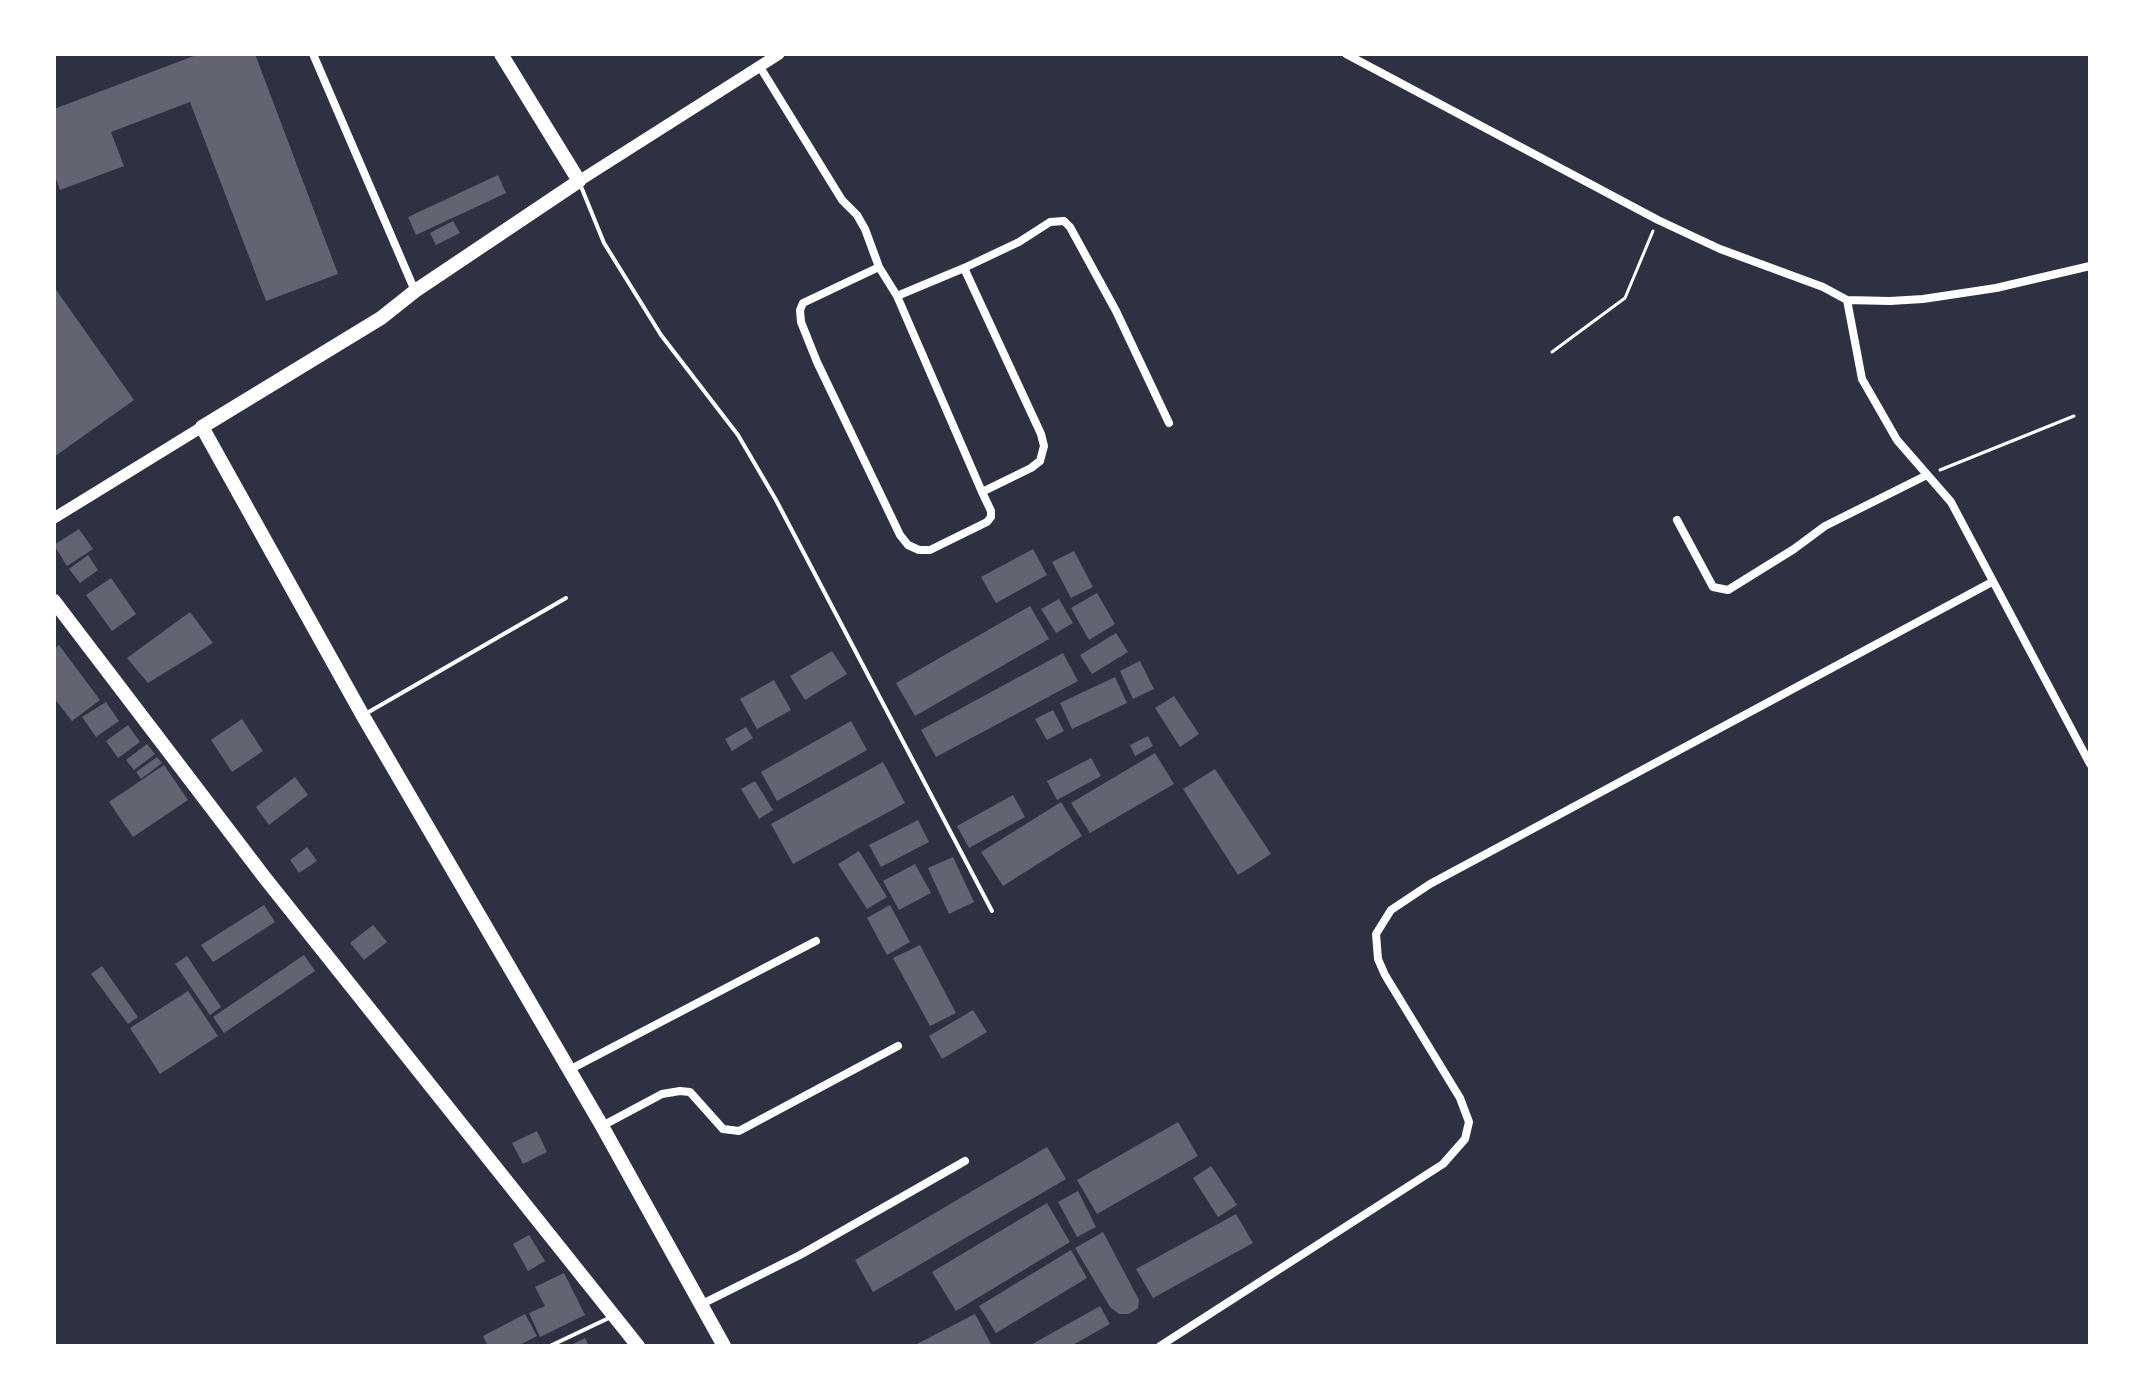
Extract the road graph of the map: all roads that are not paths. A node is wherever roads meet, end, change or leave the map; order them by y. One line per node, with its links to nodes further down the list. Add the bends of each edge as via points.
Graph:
1 (313, 54): 10 (street)
2 (501, 54): 6 (main road)
3 (779, 54): 5 (street)
4 (1346, 54): 12 (street, via 1658,220)
5 (760, 67): 6 (street); 8 (street, via 842,200 857,215)
6 (579, 181): 10 (main road); 24 (lane, via 612,257 661,335 738,435 776,500)
7 (2090, 266): 12 (street, via 1923,299)
8 (879, 267): 11 (street); 16 (street, via 803,303 801,322 817,362 908,545 930,550 987,522 991,511)
9 (964, 268): 11 (street); 13 (street, via 1050,222 1064,221 1116,311); 16 (street, via 1044,446 1040,461 1031,468)
10 (415, 291): 14 (main road, via 381,318)
11 (897, 296): 16 (street)
12 (1847, 300): 15 (street, via 1862,379 1897,440)
13 (1169, 423)
14 (202, 427): 17 (street); 22 (main road)
15 (1927, 475): 18 (street, via 1825,526 1728,590 1713,587); 19 (street, via 1951,502)
16 (982, 492)
17 (54, 518)
18 (1677, 520)
19 (1992, 582): 23 (street); 35 (street, via 1391,910 1376,934 1378,959 1460,1098 1469,1122 1465,1139 1443,1164)
20 (566, 598): 22 (lane)
21 (54, 601): 31 (main road, via 265,878)
22 (363, 716): 27 (main road)
23 (2090, 764)
24 (992, 911)
25 (816, 941): 27 (street)
26 (898, 1046): 28 (street, via 739,1131 723,1129 690,1092 680,1091 662,1094)
27 (569, 1070): 28 (main road)
28 (602, 1126): 30 (main road)
29 (965, 1161): 30 (street)
30 (702, 1304): 34 (main road)
31 (614, 1316): 32 (lane); 33 (main road)
32 (550, 1346)
33 (638, 1346)
34 (724, 1346)
35 (1160, 1346)

